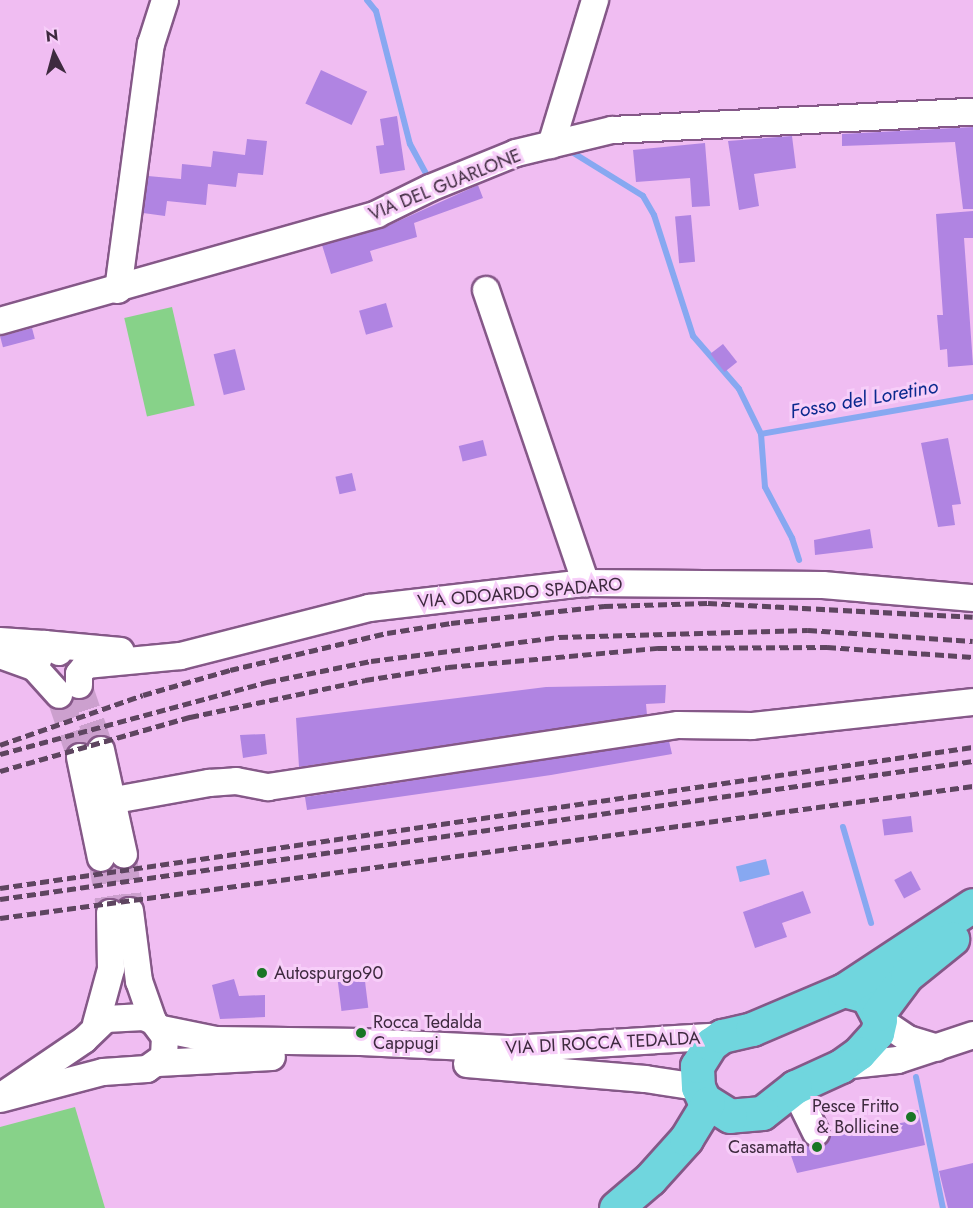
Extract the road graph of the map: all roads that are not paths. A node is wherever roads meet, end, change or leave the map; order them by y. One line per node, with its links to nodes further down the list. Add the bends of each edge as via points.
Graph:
1 (165, 0): 5 (street, via 151,44)
2 (595, 0): 4 (street)
3 (973, 112): 4 (street, VIA DEL GUARLONE, via 612,130)
4 (551, 145): 5 (street, VIA DEL GUARLONE, via 516,153 377,214)
5 (118, 290): 7 (street, VIA DEL GUARLONE)
6 (486, 290): 8 (street)
7 (0, 321)
8 (586, 583): 9 (street, VIA ODOARDO SPADARO, via 823,585); 13 (street, VIA ODOARDO SPADARO, via 369,608)
9 (973, 598)
10 (0, 641): 11 (street, VIA ODOARDO SPADARO)
11 (44, 644): 13 (street, VIA ODOARDO SPADARO); 14 (street); 15 (street, via 66,658)
12 (0, 655): 14 (street)
13 (181, 656): 15 (street, VIA ODOARDO SPADARO, via 86,665)
14 (35, 668): 15 (street)
15 (68, 690)
16 (973, 702): 17 (street, via 752,726 678,725 268,787 208,783)
17 (115, 800): 17 (street, via 91,754 112,857)
18 (973, 905): 20 (main road, via 892,954)
19 (973, 920): 21 (main road, via 907,975)
20 (844, 990): 21 (main road, via 867,996); 25 (main road, via 752,1029)
21 (879, 1017): 26 (street, via 908,1039); 28 (main road, via 870,1043)
22 (157, 1025): 23 (street, VIA DI ROCCA TEDALDA, via 124,1015); 23 (street, via 139,981 120,912 111,969); 25 (street, VIA DI ROCCA TEDALDA, via 232,1041 362,1041 512,1049); 27 (street, via 166,1046)
23 (90, 1032): 29 (street, via 88,1063); 32 (street, VIA DI ROCCA TEDALDA)
24 (973, 1035): 26 (street)
25 (722, 1036): 31 (main road, via 699,1061)
26 (937, 1048): 28 (street, via 898,1060)
27 (158, 1063): 29 (street, VIA DI ROCCA TEDALDA, via 136,1071); 31 (street, VIA DI ROCCA TEDALDA, via 335,1058 493,1065)
28 (841, 1066): 30 (main road)
29 (104, 1072): 32 (street, VIA DI ROCCA TEDALDA)
30 (794, 1088): 33 (main road, via 762,1113); 34 (street)
31 (703, 1095): 33 (main road, via 722,1113); 35 (main road, via 693,1130)
32 (0, 1098)
33 (742, 1117): 35 (main road, via 705,1146)
34 (816, 1133)
35 (650, 1179): 36 (main road)
36 (616, 1208)

